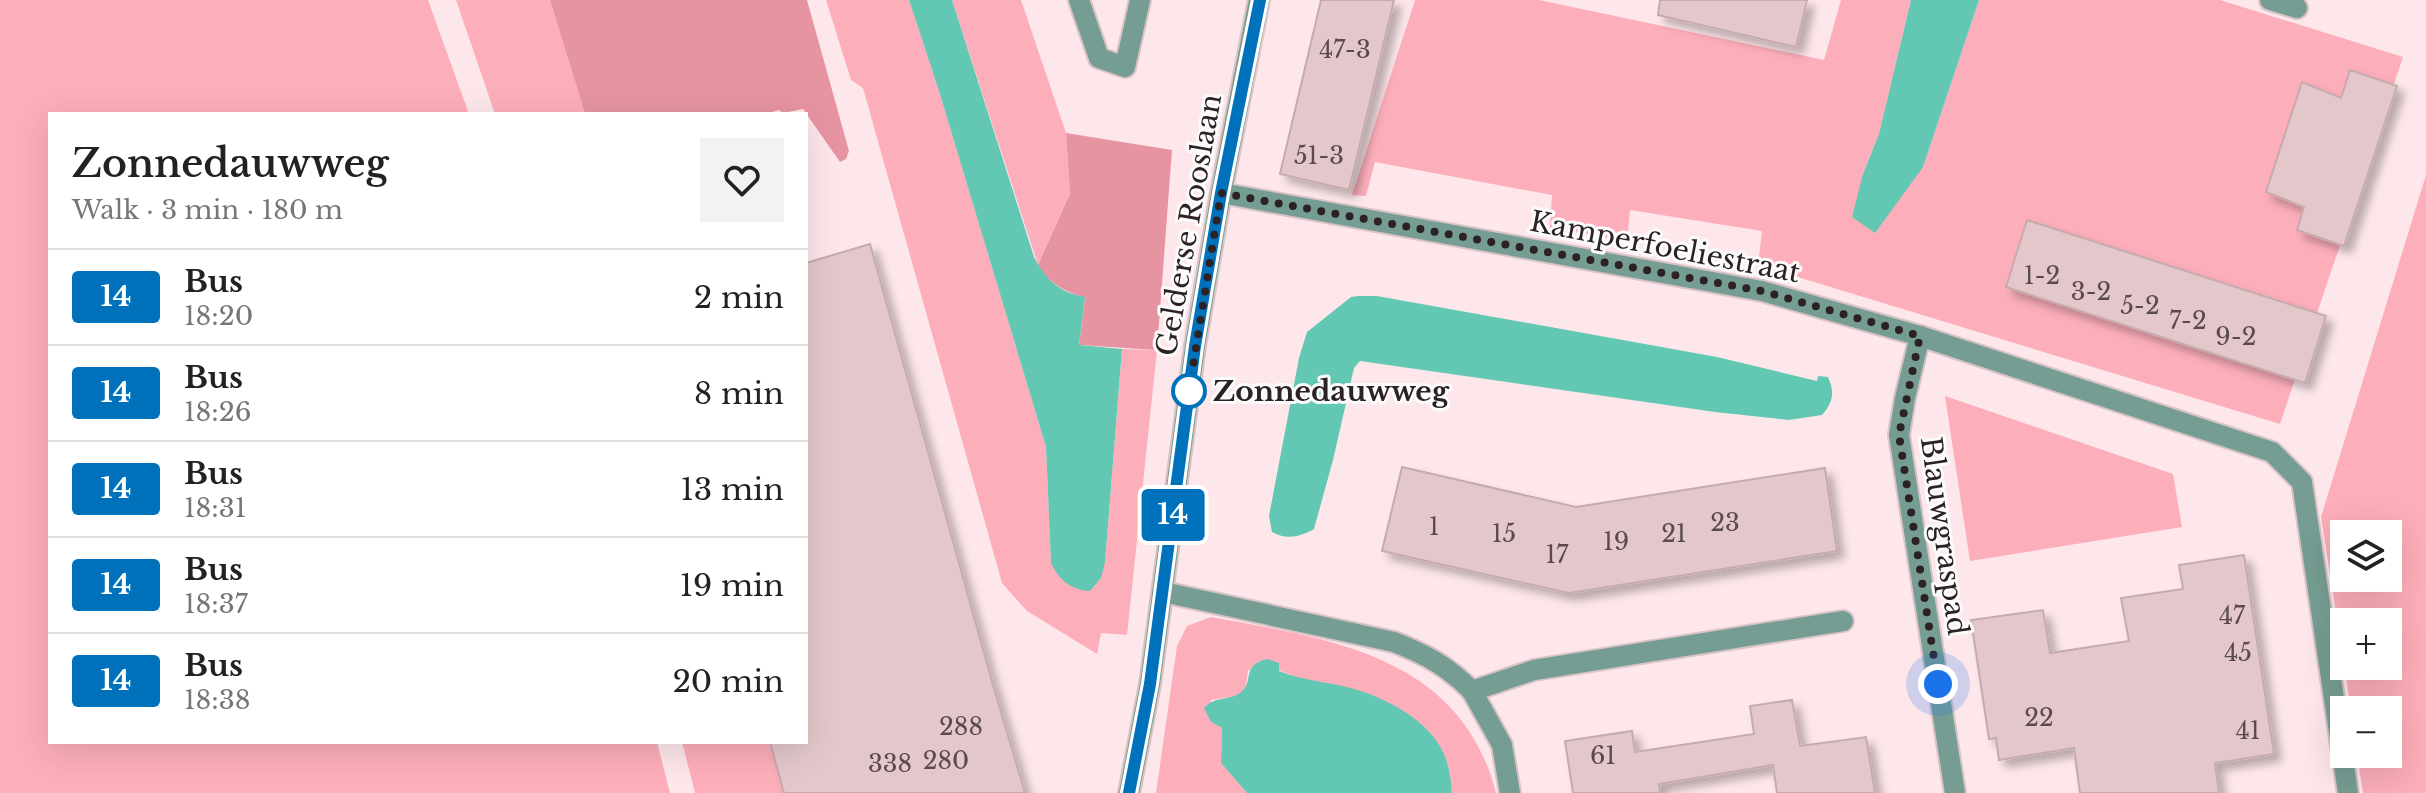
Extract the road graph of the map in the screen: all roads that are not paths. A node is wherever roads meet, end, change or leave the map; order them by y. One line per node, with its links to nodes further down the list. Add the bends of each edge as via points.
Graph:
1 (1079, 0): 2 (street, via 1099,58 1125,67)
2 (1140, 0)
3 (1259, 0): 6 (street, Gelderse Rooslaan)
4 (2270, 0): 5 (street)
5 (2297, 8)
6 (1221, 193): 7 (street, Kamperfoeliestraat, via 1762,291); 8 (street, Gelderse Rooslaan)
7 (1920, 336): 13 (street, Blauwgraspad, via 1899,435); 14 (street, Kamperfoeliestraat, via 2272,452 2302,482)
8 (1163, 592): 10 (street, via 1394,642 1450,669); 11 (street, Gelderse Rooslaan)
9 (1843, 621): 10 (street, via 1534,670)
10 (1472, 691): 12 (street, via 1502,745)
11 (1129, 793)
12 (1510, 793)
13 (1955, 793)
14 (2348, 793)

